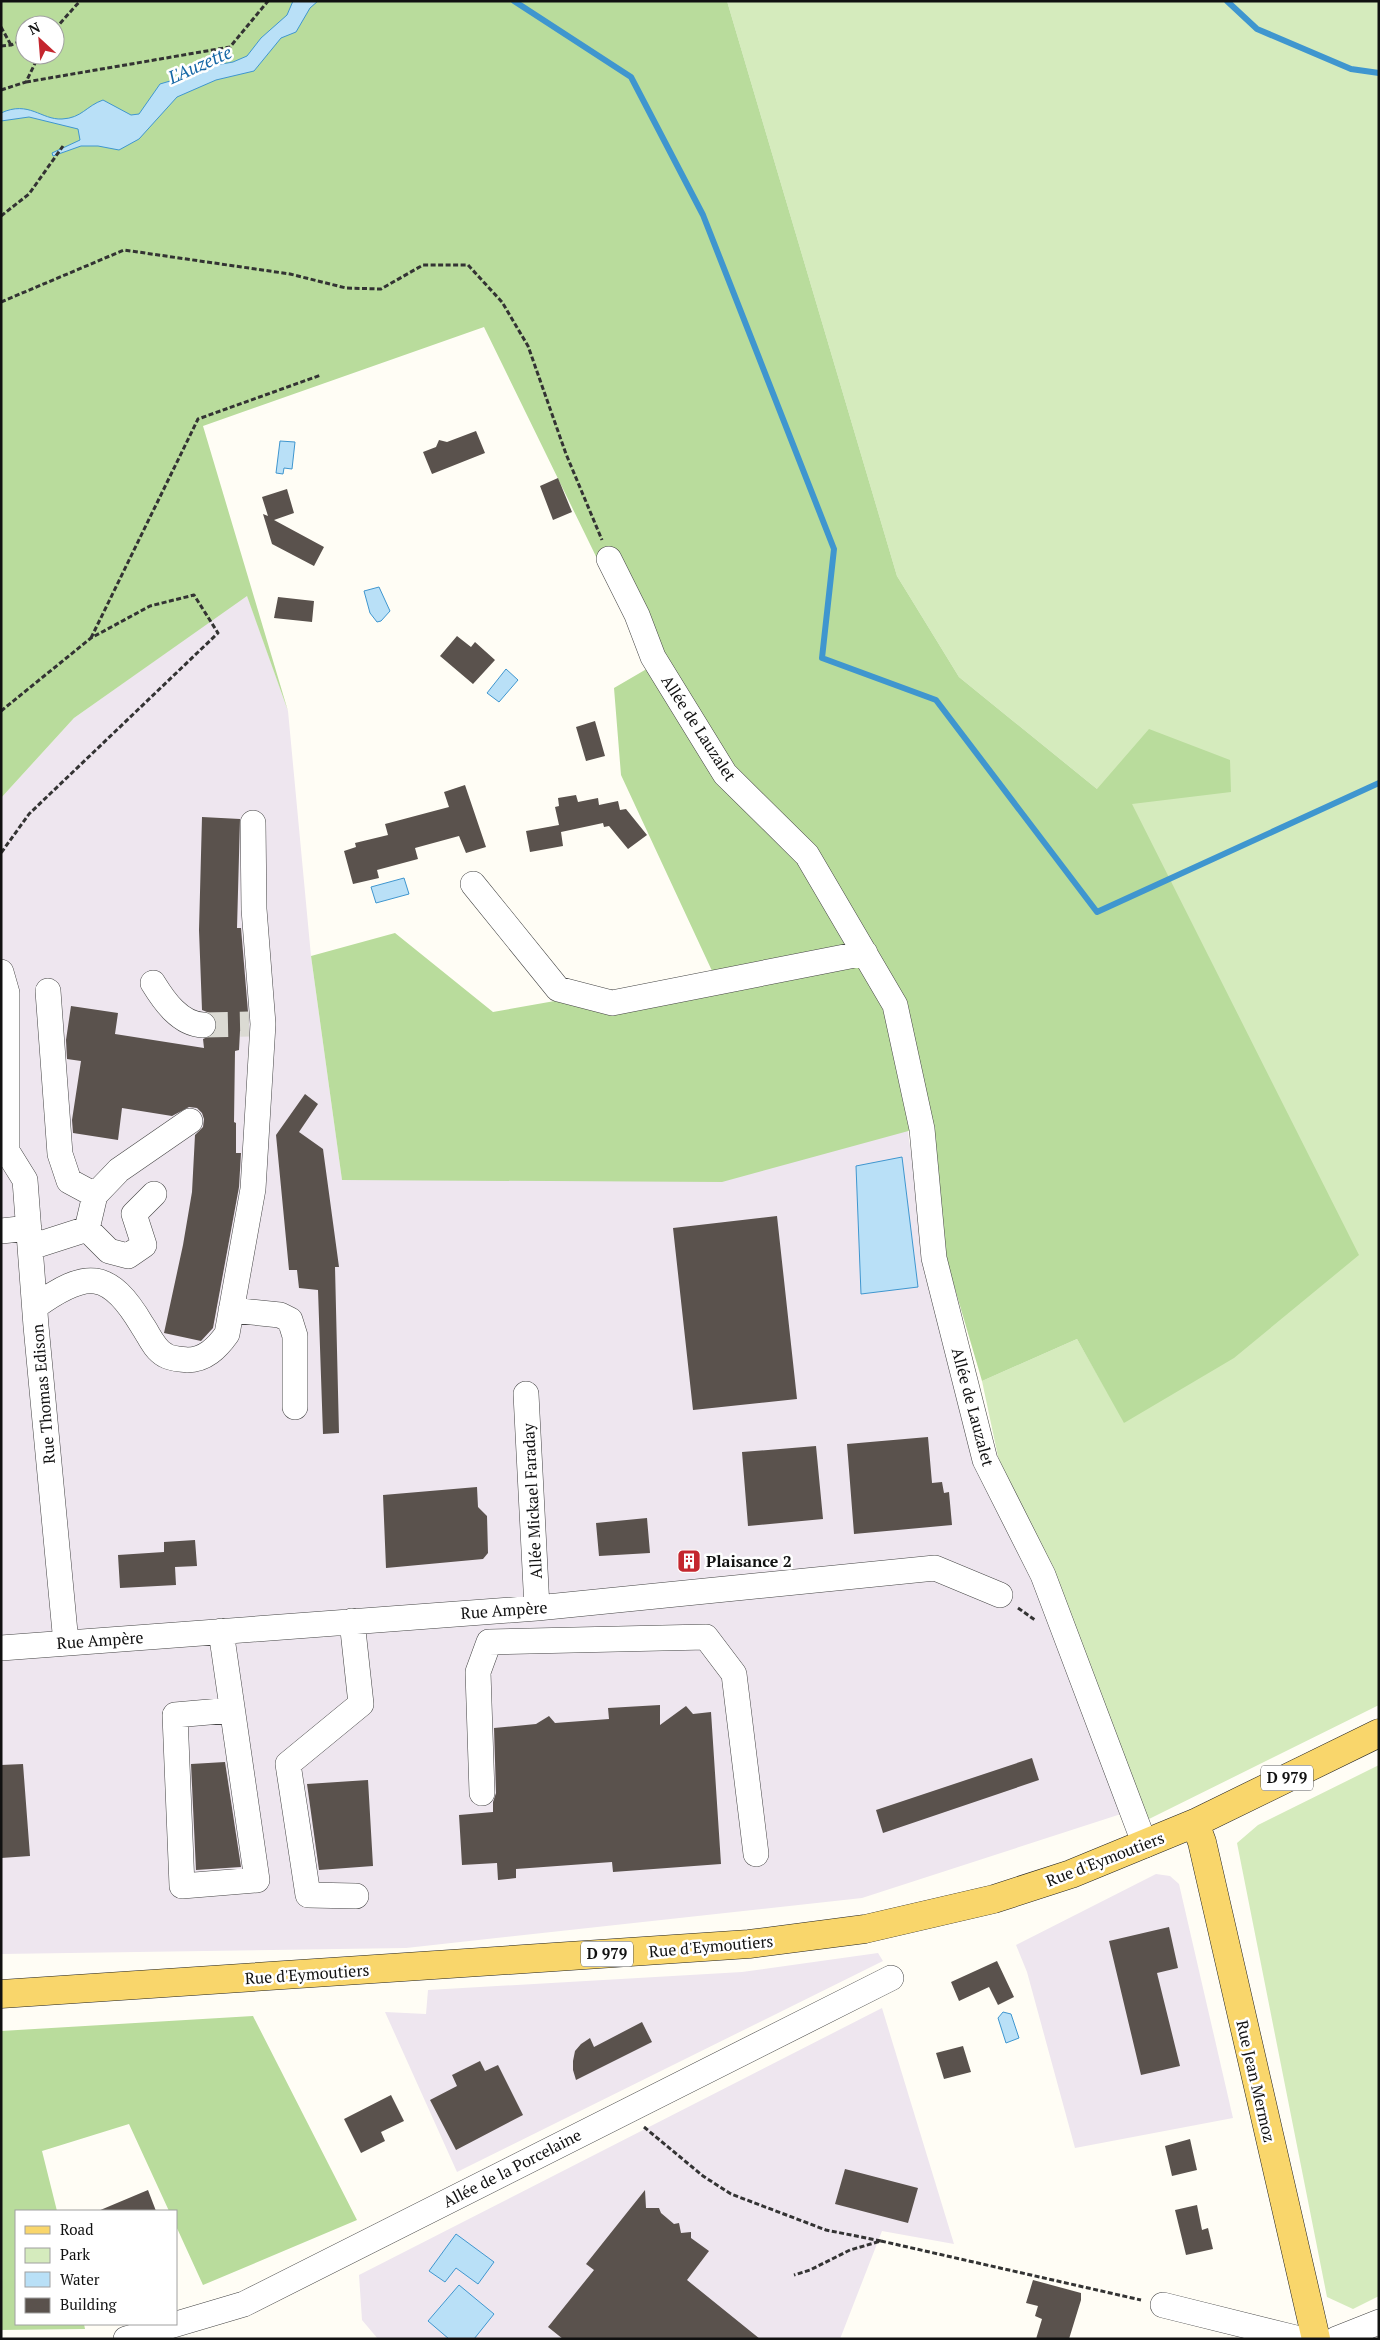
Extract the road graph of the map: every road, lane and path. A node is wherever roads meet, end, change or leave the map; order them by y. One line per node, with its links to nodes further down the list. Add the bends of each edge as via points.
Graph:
1 (80, 1): 3 (path)
2 (268, 1): 9 (path, via 230,48)
3 (65, 18)
4 (1, 27): 6 (path)
5 (15, 43): 6 (path)
6 (11, 45): 7 (path)
7 (1, 46)
8 (34, 65): 9 (path)
9 (26, 82): 10 (path)
10 (1, 90)
11 (63, 146): 12 (path, via 29,194)
12 (1, 216)
13 (1, 302): 15 (path, via 124,250 290,274 346,288 382,289 423,265 468,265 502,302 528,346 566,454)
14 (321, 375): 16 (path, via 198,419)
15 (609, 559): 21 (street, Allée de Lauzalet, via 653,657 725,774 807,855)
16 (91, 638): 17 (path); 19 (path, via 150,606 194,595 218,633 29,814)
17 (1, 711)
18 (254, 823): 34 (street, via 256,1024 253,1189)
19 (1, 853)
20 (473, 884): 21 (street, via 558,989 612,1003)
21 (865, 953): 41 (street, Allée de Lauzalet, via 895,1005 922,1129 934,1258 985,1460 1043,1575)
22 (1, 972): 27 (street, via 8,993)
23 (153, 983): 25 (street, via 172,1009 188,1022)
24 (48, 991): 29 (street, via 60,1154 69,1180)
25 (203, 1025)
26 (190, 1122): 29 (street, via 119,1170)
27 (4, 1151): 32 (street, Rue Thomas Edison, via 25,1180)
28 (154, 1194): 30 (street, via 134,1214 144,1245 128,1256 110,1251)
29 (95, 1195): 30 (street)
30 (87, 1229): 32 (street)
31 (1, 1231): 32 (street)
32 (30, 1237): 33 (street, Rue Thomas Edison)
33 (36, 1306): 34 (street, via 68,1285 97,1282 120,1293 165,1356 193,1360 216,1349 227,1334); 44 (street, Rue Thomas Edison)
34 (231, 1310): 36 (street, via 280,1314 290,1320 294,1336)
35 (526, 1394): 38 (street, Allée Mickael Faraday)
36 (295, 1407)
37 (1000, 1595): 38 (street, Rue Ampère, via 935,1568); 41 (path, via 1040,1625)
38 (537, 1608): 39 (street, Rue Ampère)
39 (458, 1613): 40 (street, Rue Ampère); 43 (street)
40 (352, 1621): 42 (street, Rue Ampère); 52 (street, via 361,1704 288,1764 308,1895)
41 (1062, 1624): 50 (street, Allée de Lauzalet)
42 (221, 1631): 44 (street, Rue Ampère); 46 (street)
43 (489, 1642): 48 (street, via 478,1672); 51 (street, via 706,1637 734,1674)
44 (66, 1643): 45 (street, Rue Ampère)
45 (1, 1648)
46 (232, 1710): 46 (street, via 257,1880 182,1886 175,1715)
47 (1379, 1733): 49 (main road, D 979)
48 (482, 1793)
49 (1195, 1823): 50 (main road, Rue d'Eymoutiers / D 979); 64 (main road, Rue Jean Mermoz)
50 (1145, 1845): 54 (main road, Rue d'Eymoutiers / D 979, via 1071,1874 994,1898 866,1929 739,1945)
51 (756, 1854)
52 (356, 1896)
53 (891, 1978): 55 (street, Allée de la Porcelaine)
54 (1, 1994)
55 (624, 2111): 56 (path, via 730,2194 826,2230); 60 (street, Allée de la Porcelaine, via 244,2304)
56 (881, 2241): 57 (path, via 850,2250); 58 (path)
57 (794, 2275)
58 (1163, 2305): 63 (street)
59 (1379, 2322): 65 (street)
60 (178, 2324)
61 (173, 2325): 62 (street, Allée de la Porcelaine)
62 (126, 2339)
63 (1300, 2339)
64 (1316, 2339)
65 (1336, 2339)

